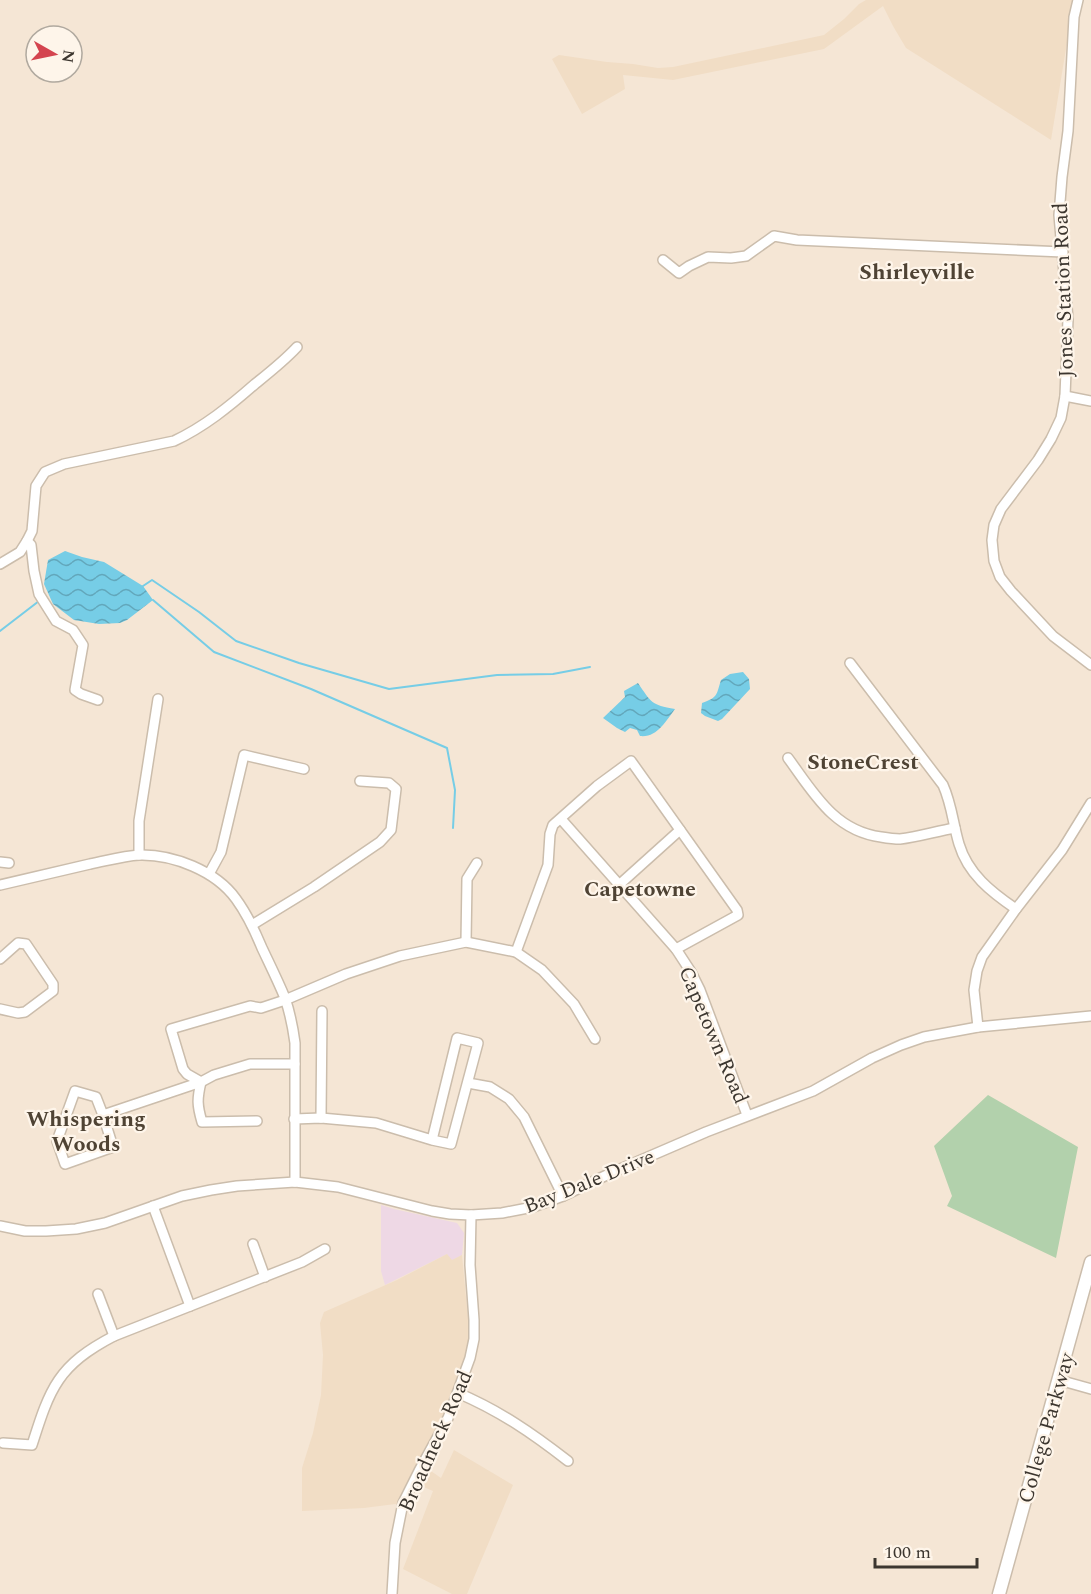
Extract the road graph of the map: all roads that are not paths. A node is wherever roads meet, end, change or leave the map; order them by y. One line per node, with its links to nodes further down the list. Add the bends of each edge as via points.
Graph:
1 (1078, 0): 2 (street, Jones Station Road, via 1059,215)
2 (1063, 252): 3 (street, via 774,236 746,256 708,257 679,273); 5 (street, Jones Station Road, via 1068,319)
3 (663, 260)
4 (297, 347): 7 (street, via 224,411 187,435 45,472 36,486 32,531)
5 (1065, 396): 6 (street); 10 (street, Jones Station Road, via 1061,418 1051,439 1001,509 994,525 994,561 1000,577 1030,612 1053,636)
6 (1091, 400)
7 (27, 541): 8 (street, via 20,552); 12 (street, via 31,545 39,594 56,621 73,630 83,645 75,690)
8 (0, 564)
9 (850, 663): 18 (street, via 943,785)
10 (1091, 665)
11 (158, 699): 20 (street, via 139,821)
12 (98, 700)
13 (788, 758): 18 (street, via 824,807 857,832 898,839)
14 (304, 769): 22 (street, via 244,755 221,852)
15 (360, 781): 26 (street, via 389,783 396,789 391,830 380,842)
16 (1091, 803): 25 (street, via 1062,850)
17 (561, 819): 19 (street, via 632,761); 23 (street, Capetown Road); 29 (street, via 550,834 548,865)
18 (955, 828): 25 (street, via 959,846 973,871)
19 (680, 830): 23 (street); 28 (street, via 738,915)
20 (139, 855): 22 (street, via 177,861); 24 (street)
21 (477, 863): 27 (street, via 467,879)
22 (209, 874): 26 (street, via 236,898)
23 (620, 884): 28 (street, Capetown Road)
24 (0, 885)
25 (1016, 909): 35 (street, via 982,957 977,971 974,990)
26 (252, 925): 31 (street)
27 (466, 942): 29 (street); 31 (street, via 400,956)
28 (676, 949): 41 (street, Capetown Road, via 700,990)
29 (516, 952): 36 (street, via 542,970 569,998)
30 (0, 958): 32 (street, via 18,944 26,944 53,984 53,990 25,1012)
31 (285, 1000): 37 (street, via 294,1033); 38 (street, via 171,1029 183,1069)
32 (0, 1009)
33 (322, 1011): 42 (street)
34 (1091, 1016): 35 (street, Bay Dale Drive)
35 (978, 1027): 41 (street, Bay Dale Drive, via 901,1045 813,1091)
36 (595, 1039)
37 (295, 1064): 38 (street, via 250,1064); 43 (street)
38 (201, 1082): 40 (street); 44 (street, via 197,1105 202,1122)
39 (468, 1083): 45 (street, via 451,1144); 45 (street, via 478,1043 457,1038); 47 (street, via 490,1087 509,1099 524,1118)
40 (103, 1114): 40 (street, via 113,1147 65,1164 57,1141 75,1091 96,1097)
41 (747, 1115): 47 (street, Bay Dale Drive)
42 (321, 1118): 43 (street); 45 (street, via 376,1123)
43 (294, 1119): 46 (street)
44 (257, 1121)
45 (432, 1140)
46 (295, 1182): 48 (street, Bay Dale Drive, via 210,1190); 49 (street, Bay Dale Drive, via 338,1187 432,1211)
47 (563, 1196): 49 (street, Bay Dale Drive, via 532,1207)
48 (153, 1206): 50 (street, Bay Dale Drive, via 76,1229); 56 (street)
49 (471, 1215): 60 (street, Broadneck Road, via 474,1339)
50 (1, 1229)
51 (253, 1244): 54 (street)
52 (325, 1249): 54 (street)
53 (1091, 1262): 58 (main road, College Parkway)
54 (265, 1277): 56 (street)
55 (98, 1294): 57 (street)
56 (190, 1305): 57 (street)
57 (114, 1336): 61 (street, via 85,1353 60,1376 32,1445)
58 (1059, 1380): 59 (street); 64 (main road, College Parkway)
59 (1091, 1389)
60 (458, 1393): 62 (street, via 497,1411); 63 (street, Broadneck Road, via 404,1503 395,1543)
61 (3, 1443)
62 (568, 1461)
63 (392, 1594)
64 (999, 1594)

